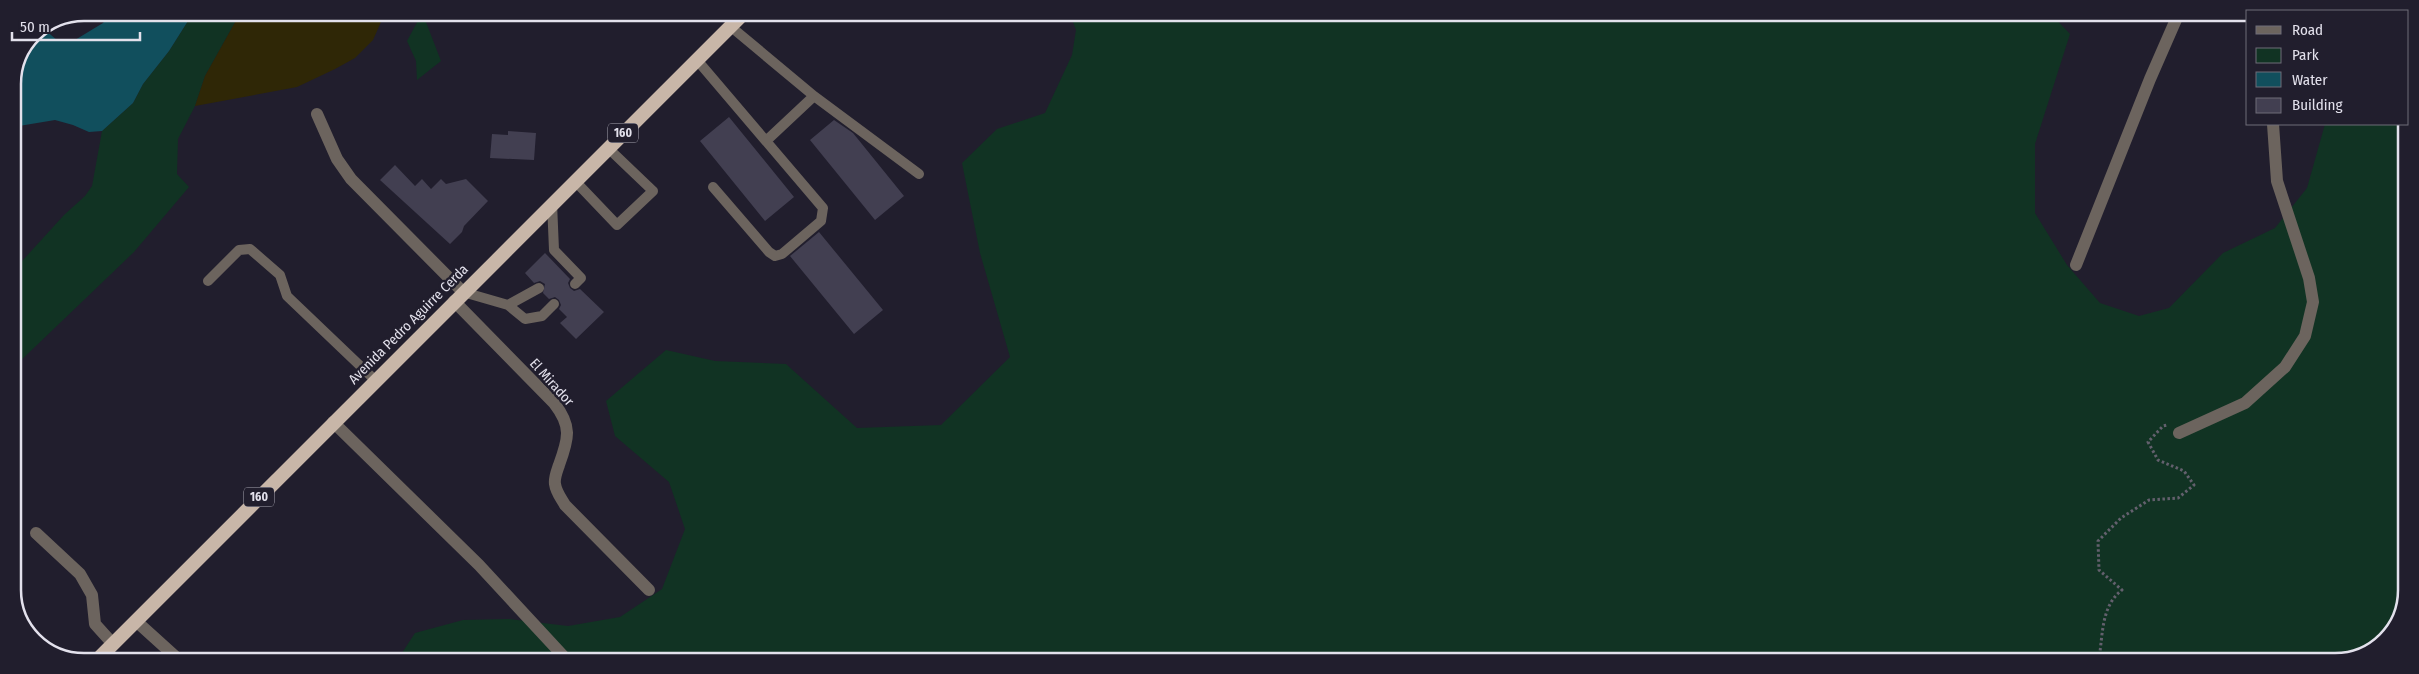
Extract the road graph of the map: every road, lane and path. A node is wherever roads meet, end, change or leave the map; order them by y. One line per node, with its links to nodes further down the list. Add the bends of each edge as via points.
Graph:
1 (735, 21): 3 (highway, Avenida Pedro Aguirre Cerda / 160)
2 (2175, 21): 14 (street)
3 (730, 26): 4 (highway, Avenida Pedro Aguirre Cerda / 160); 5 (lane)
4 (697, 60): 8 (lane); 9 (highway, Avenida Pedro Aguirre Cerda / 160)
5 (814, 96): 8 (lane); 10 (lane)
6 (317, 114): 18 (street, El Mirador, via 337,159 351,179)
7 (2273, 125): 23 (street, via 2277,181 2313,302 2305,336 2286,367 2244,403)
8 (766, 141): 12 (lane, via 823,208 821,220 782,254 775,256 768,252)
9 (608, 148): 11 (highway, Avenida Pedro Aguirre Cerda / 160); 11 (lane, via 653,191 617,225)
10 (919, 174)
11 (575, 180): 13 (highway, Avenida Pedro Aguirre Cerda / 160)
12 (713, 187)
13 (552, 203): 16 (lane, via 554,250 561,264 581,278); 18 (highway, Avenida Pedro Aguirre Cerda / 160)
14 (2076, 265)
15 (208, 280): 21 (lane, via 238,250 250,249 280,275 287,296)
16 (575, 284)
17 (539, 288): 20 (lane)
18 (458, 297): 20 (lane); 21 (highway, Avenida Pedro Aguirre Cerda / 160); 25 (street, El Mirador, via 564,416 567,443 555,482 565,505)
19 (554, 304): 20 (lane, via 542,316 525,319)
20 (508, 306)
21 (375, 380): 22 (highway, Avenida Pedro Aguirre Cerda / 160)
22 (334, 422): 26 (highway, Avenida Pedro Aguirre Cerda / 160); 30 (street, via 479,565)
23 (2180, 433): 31 (path, via 2176,424 2163,426 2148,442 2158,460 2184,471 2194,485 2178,498 2148,500 2121,518 2098,541 2099,570 2122,590 2111,598)
24 (36, 534): 27 (street, via 80,574 92,595 95,624)
25 (649, 590)
26 (136, 621): 27 (highway, Avenida Pedro Aguirre Cerda / 160); 29 (street)
27 (113, 644): 28 (highway, Avenida Pedro Aguirre Cerda / 160)
28 (104, 653)
29 (171, 653)
30 (561, 653)
31 (2100, 653)

